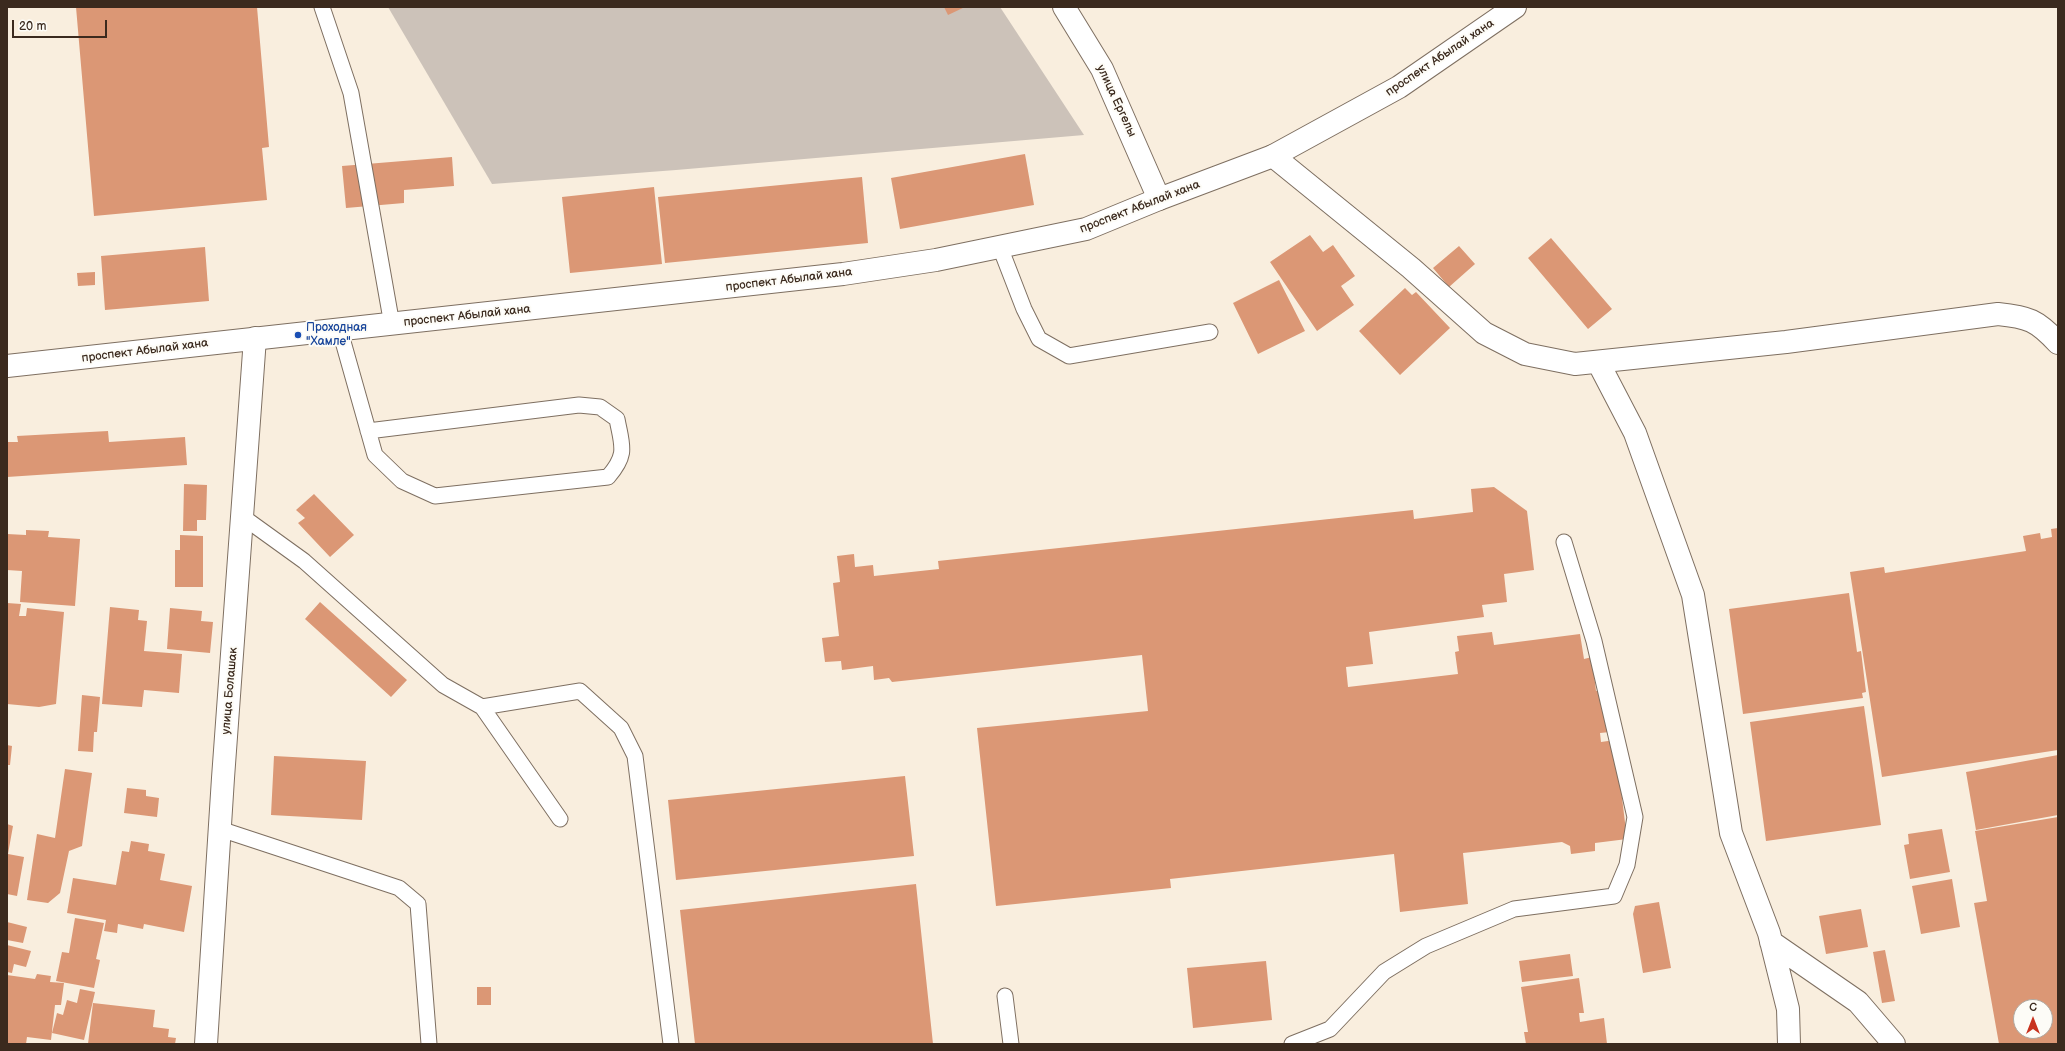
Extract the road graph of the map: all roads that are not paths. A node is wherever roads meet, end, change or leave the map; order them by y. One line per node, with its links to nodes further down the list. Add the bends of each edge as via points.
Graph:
1 (322, 7): 7 (lane, via 351,93)
2 (1064, 7): 5 (street, улица Ергелы, via 1102,68)
3 (1515, 7): 4 (street, проспект Абылай хана, via 1400,88)
4 (1273, 156): 5 (street, проспект Абылай хана); 12 (street, via 1411,268 1484,333 1525,354 1575,364)
5 (1159, 199): 6 (street, проспект Абылай хана, via 1086,229)
6 (1000, 247): 7 (street, проспект Абылай хана, via 843,274); 9 (lane, via 1024,309 1039,339 1069,356)
7 (392, 325): 8 (street, проспект Абылай хана)
8 (340, 331): 10 (street, проспект Абылай хана); 14 (lane)
9 (1210, 332)
10 (255, 338): 13 (street, проспект Абылай хана); 15 (street, улица Болашак)
11 (2058, 343): 12 (street, via 2044,328 2024,316 1998,314 1786,342)
12 (1598, 362): 20 (street, via 1635,433 1694,595 1731,833)
13 (7, 366)
14 (368, 430): 14 (lane, via 375,455 402,482 435,496 608,477 623,453 617,419 600,407 578,405)
15 (243, 517): 17 (lane, via 304,561 443,685); 19 (street, улица Болашак)
16 (1564, 542): 26 (lane, via 1594,641 1635,817 1627,865 1614,896 1514,909 1426,946 1384,972 1330,1029)
17 (482, 707): 18 (lane); 24 (lane, via 580,691 621,728 635,756)
18 (560, 819)
19 (220, 829): 22 (street, улица Болашак); 23 (lane, via 399,888 418,904)
20 (1772, 942): 27 (street, via 1788,1009); 28 (street, via 1858,1002)
21 (1005, 996): 25 (lane)
22 (206, 1044)
23 (429, 1044)
24 (671, 1044)
25 (1012, 1044)
26 (1292, 1044)
27 (1789, 1044)
28 (1894, 1044)

